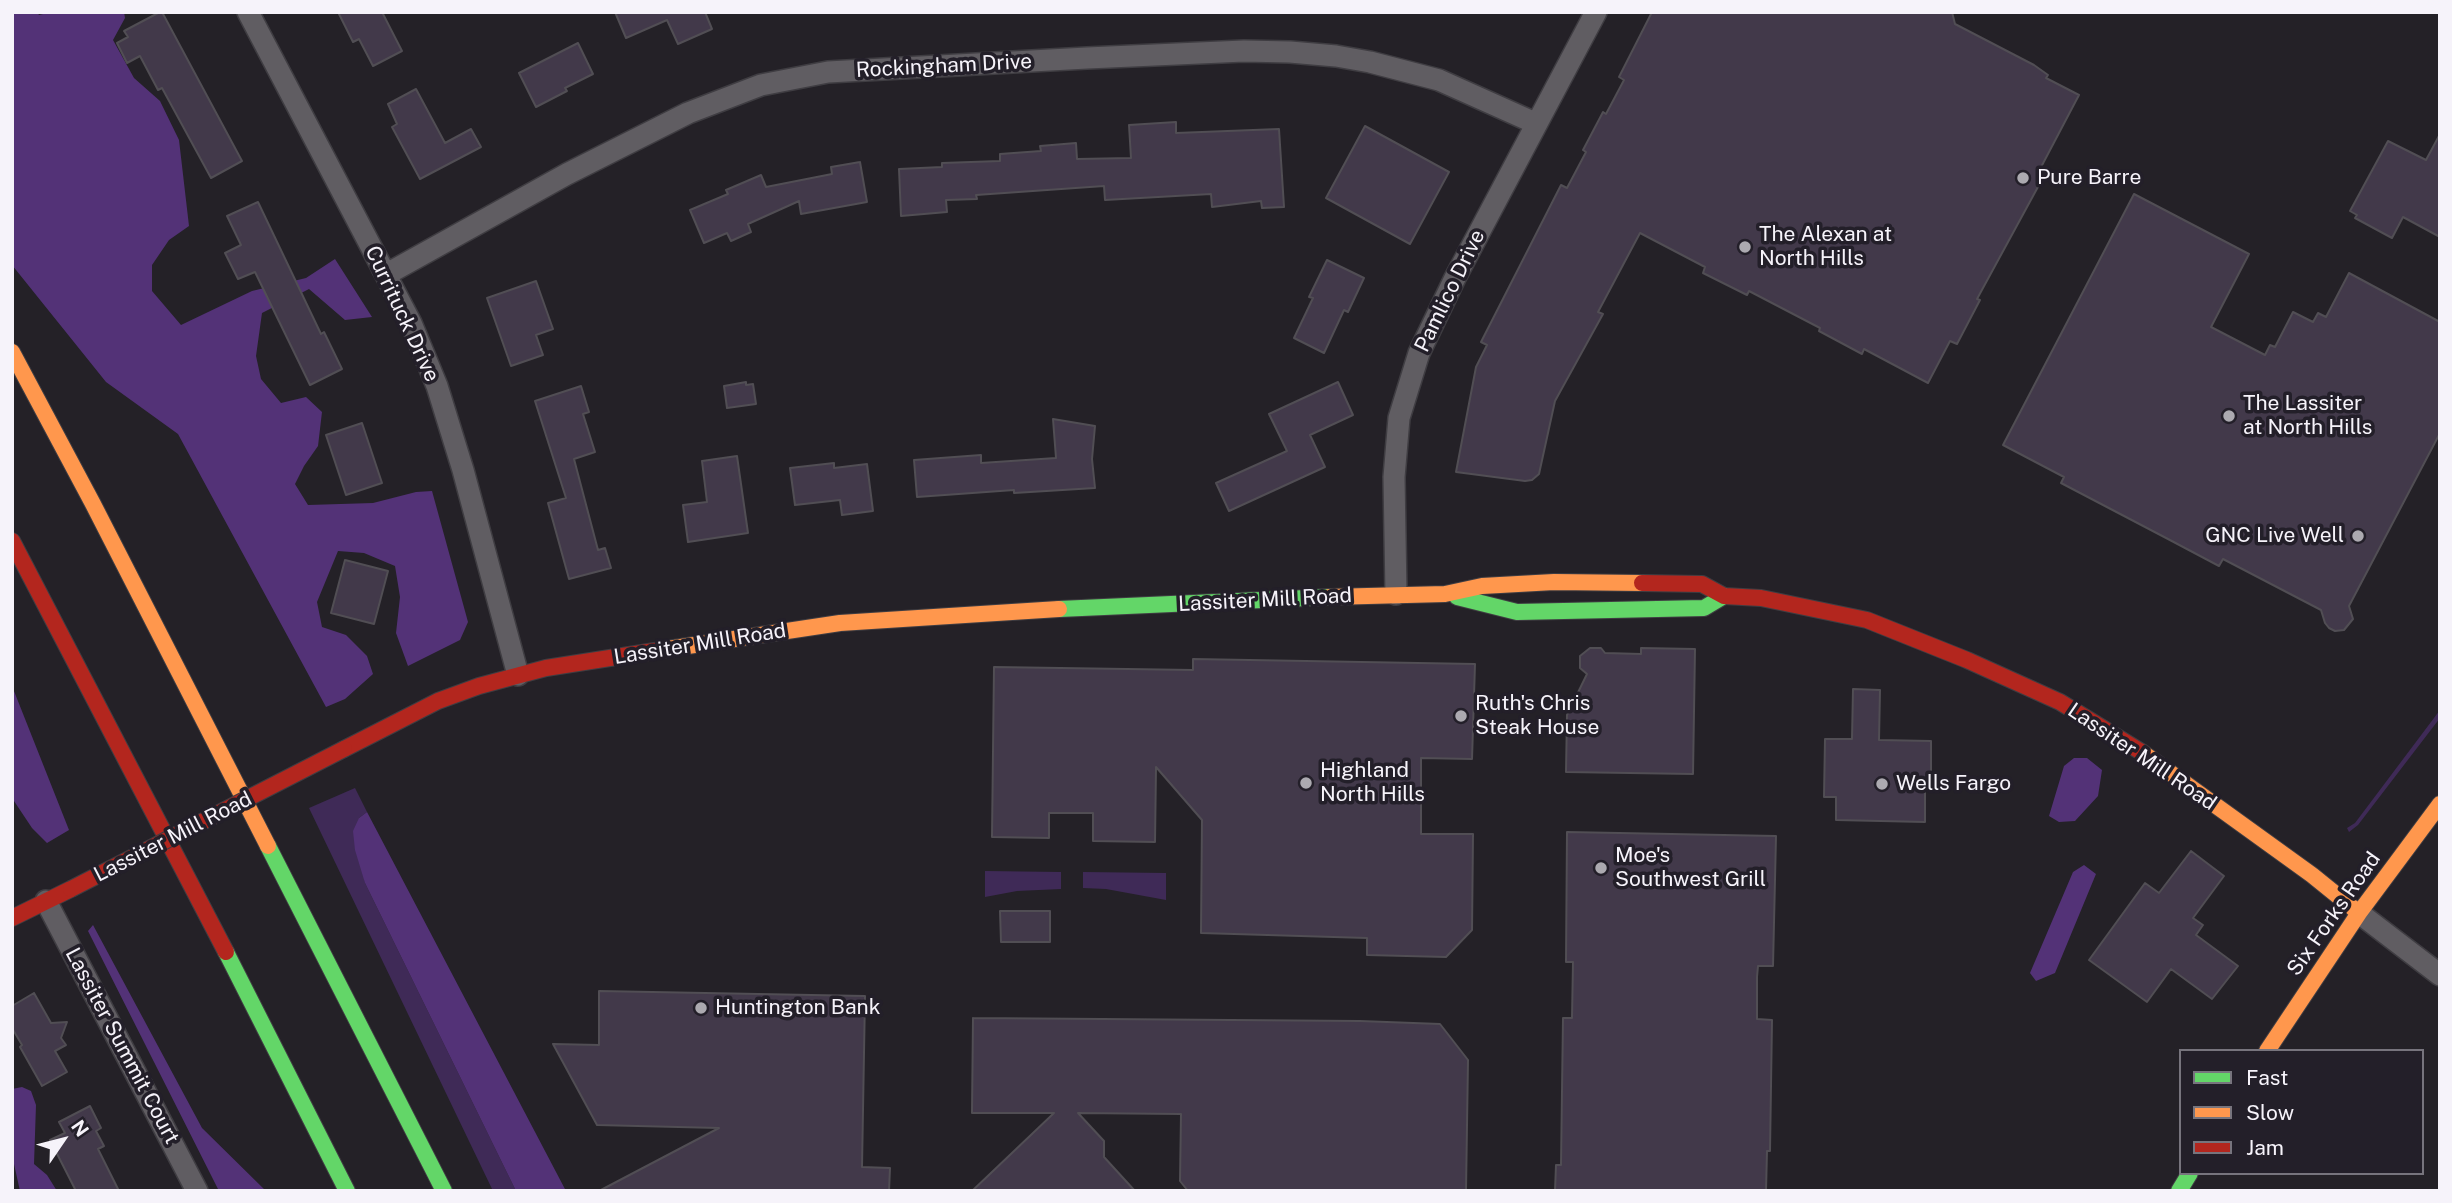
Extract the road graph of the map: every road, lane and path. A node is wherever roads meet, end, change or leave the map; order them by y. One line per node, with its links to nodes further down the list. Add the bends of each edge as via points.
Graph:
1 (248, 12): 4 (street, Currituck Drive)
2 (1596, 12): 3 (street, Pamlico Drive)
3 (1535, 123): 4 (street, Rockingham Drive, via 1439,80 1370,62 1290,52 828,72 761,85 688,113); 7 (street, Pamlico Drive, via 1419,353 1399,418 1394,477)
4 (387, 274): 10 (street, Currituck Drive, via 437,386)
5 (12, 352): 20 (main road)
6 (12, 541): 19 (main road)
7 (1396, 594): 8 (main road, Lassiter Mill Road); 10 (main road, Lassiter Mill Road, via 840,623)
8 (1445, 594): 9 (main road, Lassiter Mill Road, via 1482,586 1570,582 1702,584); 9 (main road, Lassiter Mill Road, via 1517,612 1704,608)
9 (1724, 596): 13 (main road, Lassiter Mill Road, via 1761,598 1867,620 2060,702 2130,744)
10 (518, 675): 12 (main road, Lassiter Mill Road, bridge, via 438,701)
11 (2440, 804): 13 (main road, Six Forks Road)
12 (46, 901): 14 (main road, Lassiter Mill Road); 18 (street, Lassiter Summit Court)
13 (2358, 913): 15 (street, Lassiter Mill Road); 16 (main road, Six Forks Road)
14 (12, 918)
15 (2440, 975)
16 (2268, 1049)
17 (2189, 1175): 21 (main road)
18 (197, 1191)
19 (347, 1191)
20 (444, 1191)
21 (2179, 1191)

